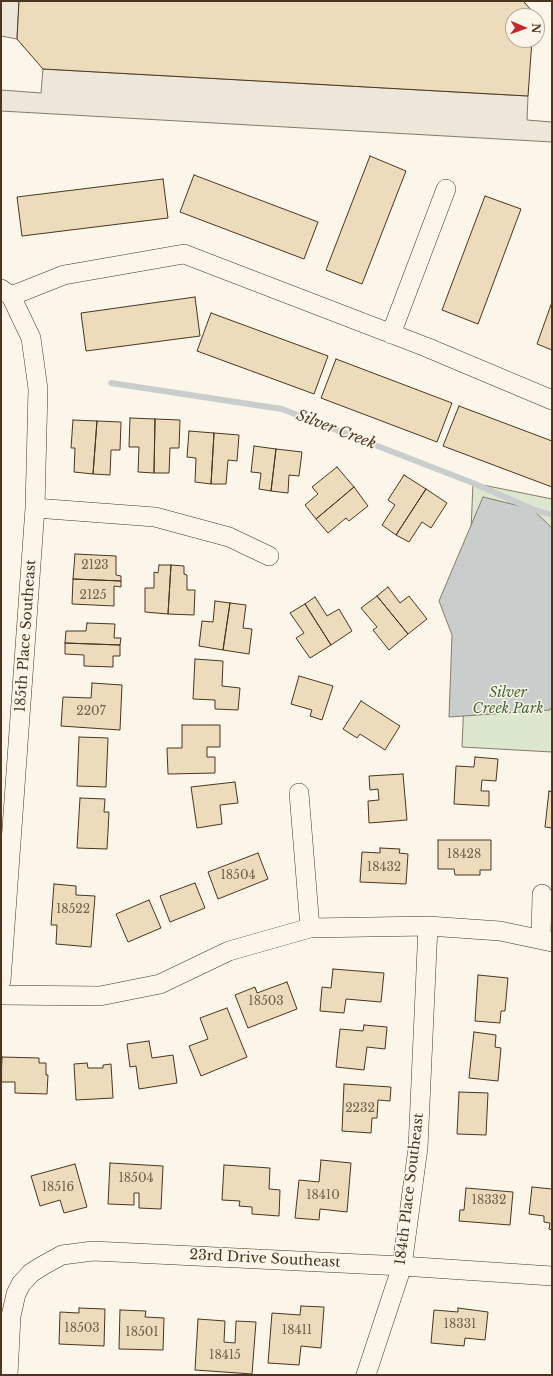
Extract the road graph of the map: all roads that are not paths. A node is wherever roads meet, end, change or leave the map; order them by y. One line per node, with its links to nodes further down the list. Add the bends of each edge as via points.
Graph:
1 (446, 189): 3 (street)
2 (6, 292): 3 (street, via 64,275 184,254); 5 (street, 185th Place Southeast, via 31,338 38,389)
3 (391, 334): 4 (street)
4 (552, 400)
5 (35, 508): 6 (street, via 155,517 229,537); 12 (street, 185th Place Southeast)
6 (269, 556)
7 (299, 793): 10 (street)
8 (542, 894): 11 (street)
9 (428, 926): 10 (street); 11 (street, via 500,932); 14 (street, 184th Place Southeast, via 418,1148)
10 (310, 928): 13 (street, via 229,951 160,984 100,996)
11 (546, 941)
12 (1, 981)
13 (1, 995)
14 (402, 1266): 15 (street, 23rd Drive Southeast); 16 (street, 23rd Drive Southeast, via 93,1250 62,1255 30,1273 16,1294 11,1316); 17 (street, 184th Place Southeast)
15 (552, 1276)
16 (8, 1375)
17 (366, 1375)

